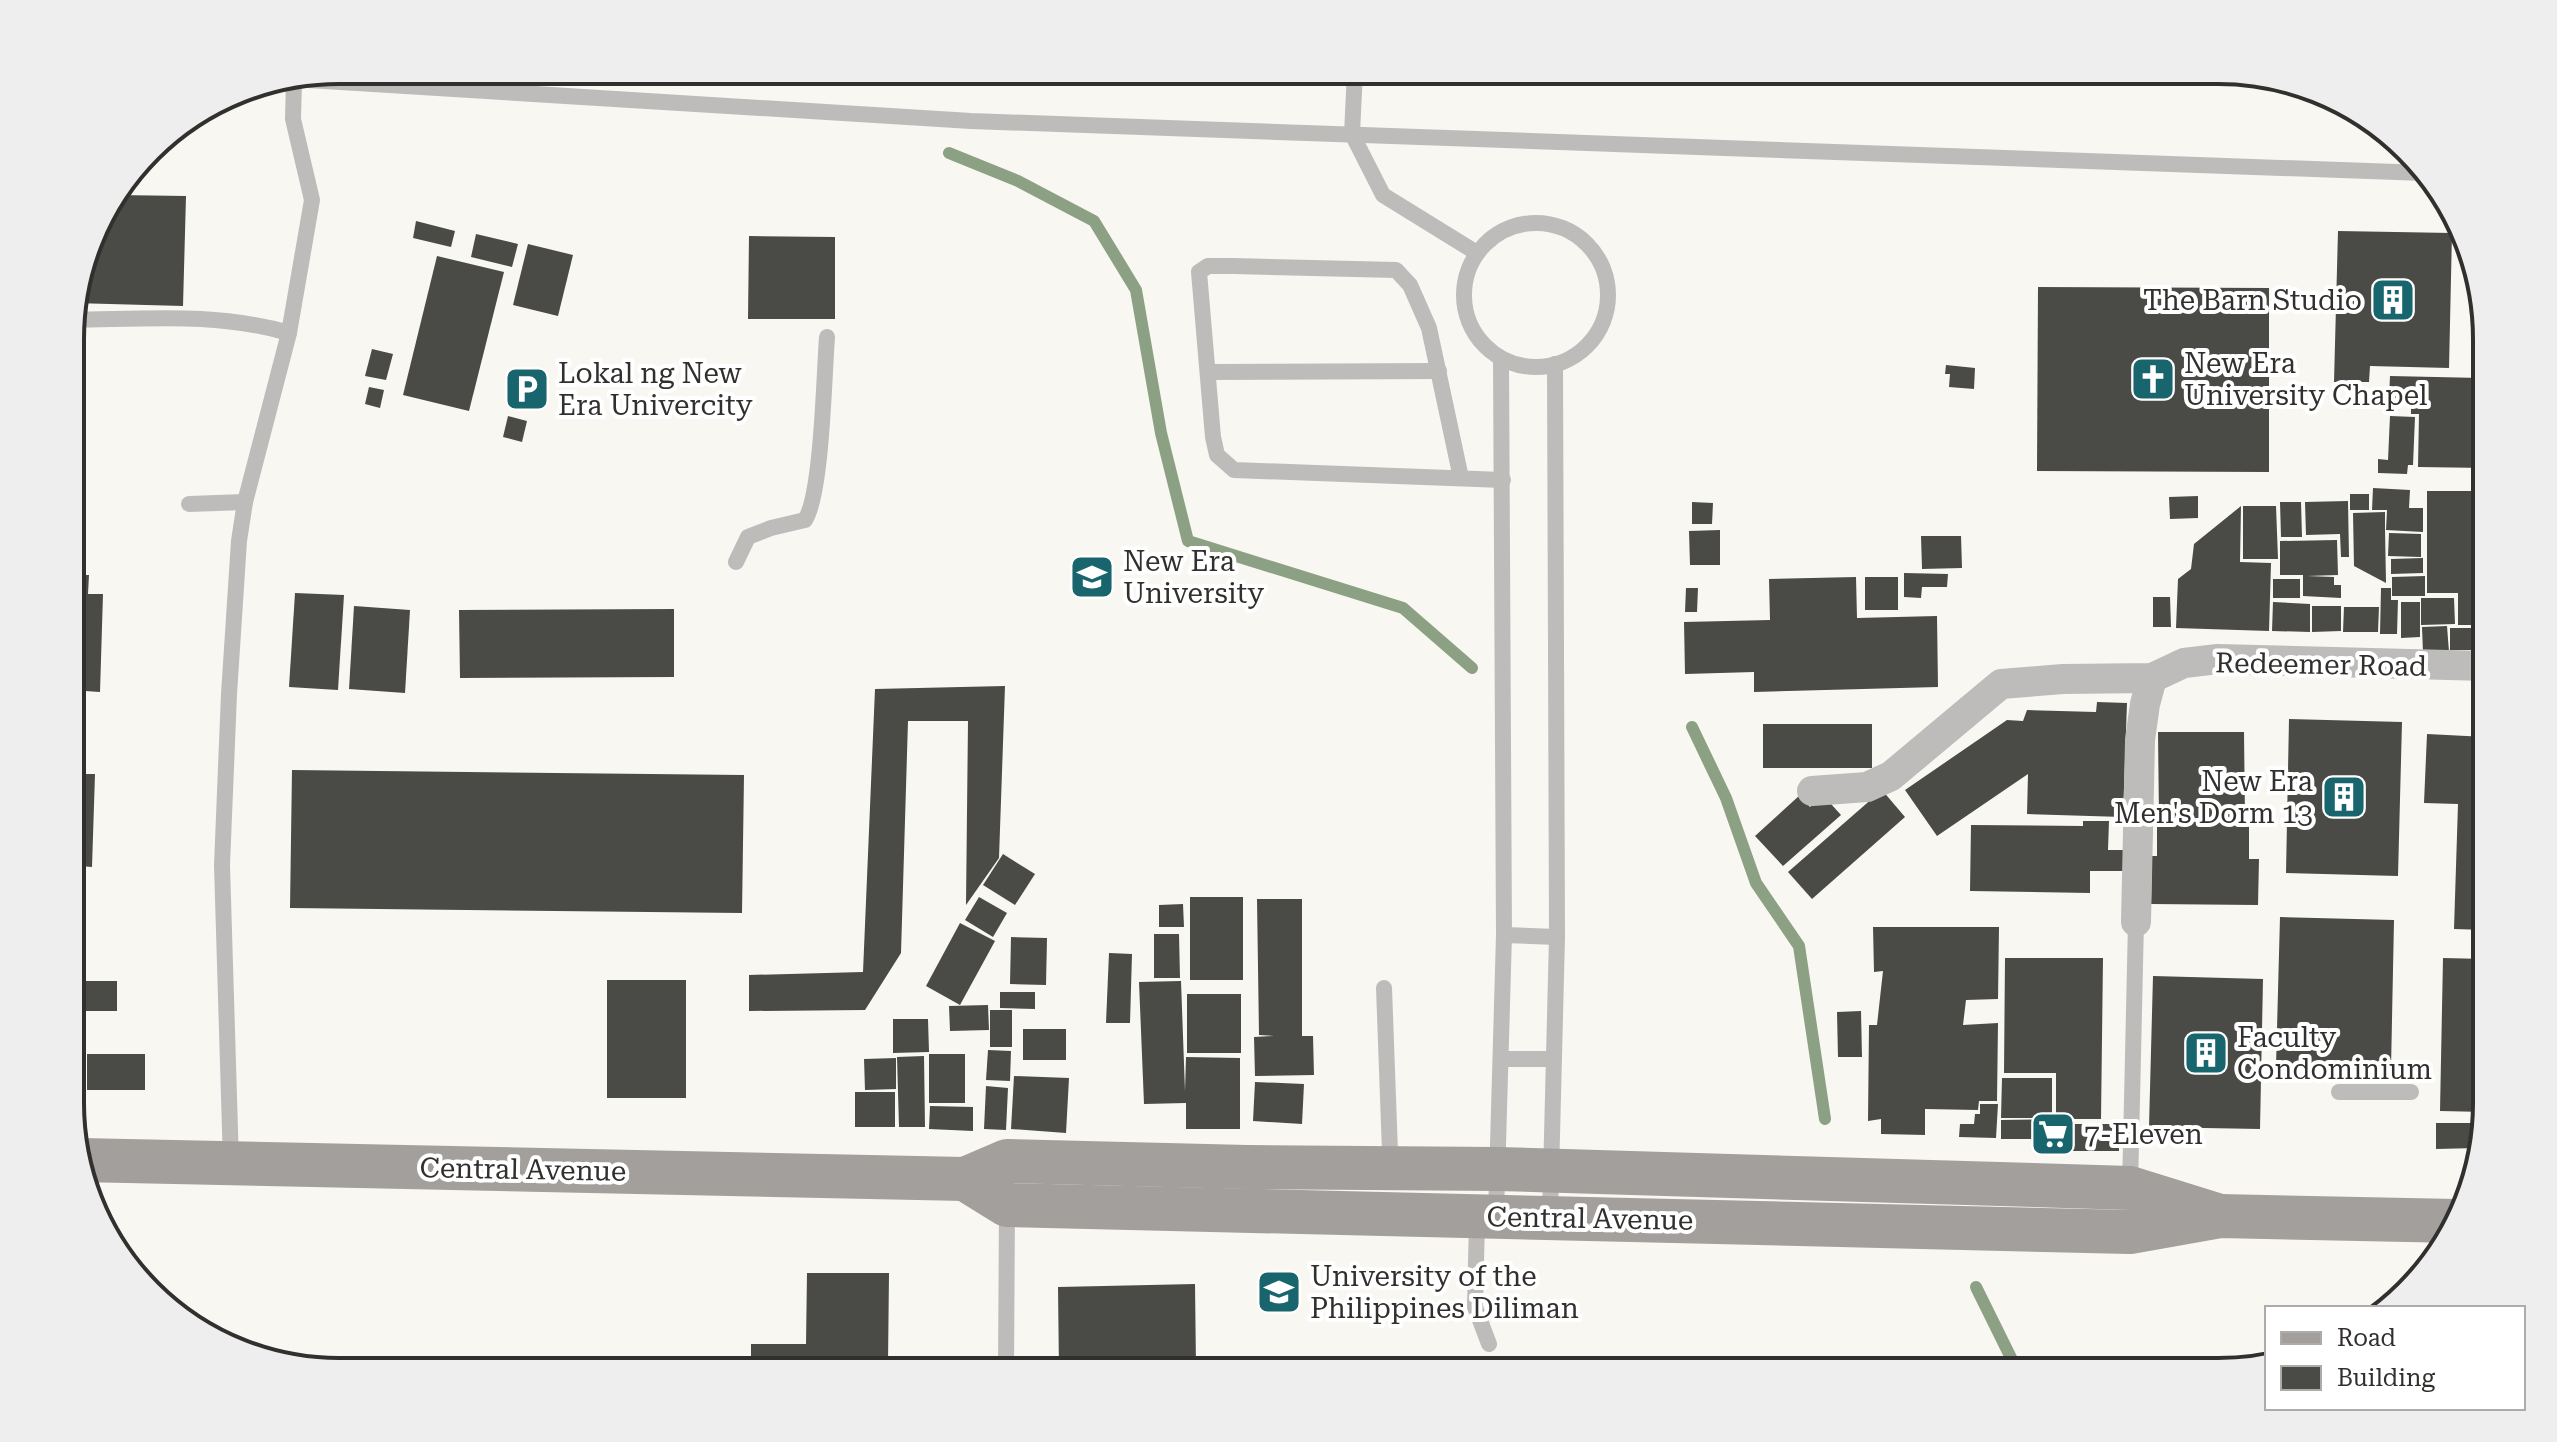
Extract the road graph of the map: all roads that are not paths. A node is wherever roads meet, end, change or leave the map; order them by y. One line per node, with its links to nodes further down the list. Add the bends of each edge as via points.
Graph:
1 (359, 84): 4 (lane, via 971,121)
2 (1354, 84): 4 (lane)
3 (293, 89): 8 (lane, via 293,119 312,200)
4 (1352, 134): 5 (lane); 6 (lane, via 1383,195)
5 (2410, 172)
6 (1477, 253): 10 (lane, via 1463,291 1465,311 1472,331); 11 (lane, via 1510,228 1550,225 1570,232 1599,260 1608,300 1604,319 1579,353)
7 (85, 320): 8 (lane, via 213,318)
8 (289, 333): 16 (lane)
9 (827, 337): 18 (lane, via 809,514 805,520 748,537)
10 (1501, 359): 11 (lane, via 1521,366); 15 (lane)
11 (1555, 364): 24 (lane)
12 (1439, 371): 13 (lane); 13 (lane, via 1429,328 1410,285 1396,270 1208,266 1199,272); 14 (lane)
13 (1208, 372): 14 (lane, via 1217,455 1234,470)
14 (1461, 478): 15 (lane)
15 (1503, 480): 23 (lane)
16 (245, 502): 17 (lane); 32 (lane, via 222,865)
17 (189, 504)
18 (736, 562)
19 (2472, 666): 20 (street, Redeemer Road, via 2218,659 2184,663)
20 (2152, 678): 21 (street, Redeemer Road, via 2001,684 1891,776 1867,787); 22 (street, via 2140,740)
21 (1812, 791)
22 (2136, 922): 36 (lane)
23 (1504, 935): 24 (lane); 26 (lane)
24 (1557, 937): 27 (lane)
25 (1384, 988): 30 (lane)
26 (1501, 1059): 27 (lane); 33 (lane)
27 (1554, 1059): 34 (lane)
28 (2339, 1092): 29 (lane)
29 (2411, 1092)
30 (1390, 1152)
31 (91, 1160): 32 (main road, Central Avenue)
32 (231, 1163): 35 (main road, Central Avenue)
33 (1498, 1169): 34 (main road, Central Avenue); 35 (main road, Central Avenue, via 1247,1167); 37 (lane)
34 (1552, 1171): 36 (main road, Central Avenue); 39 (lane)
35 (999, 1182): 37 (main road, Central Avenue); 42 (lane)
36 (2130, 1188): 38 (main road, Central Avenue)
37 (1487, 1216): 39 (main road, Central Avenue); 41 (lane, via 1475,1307)
38 (2220, 1216): 39 (main road, Central Avenue, via 2130,1232); 40 (main road, Central Avenue)
39 (1550, 1217)
40 (2444, 1221)
41 (1489, 1344)
42 (1005, 1358)

